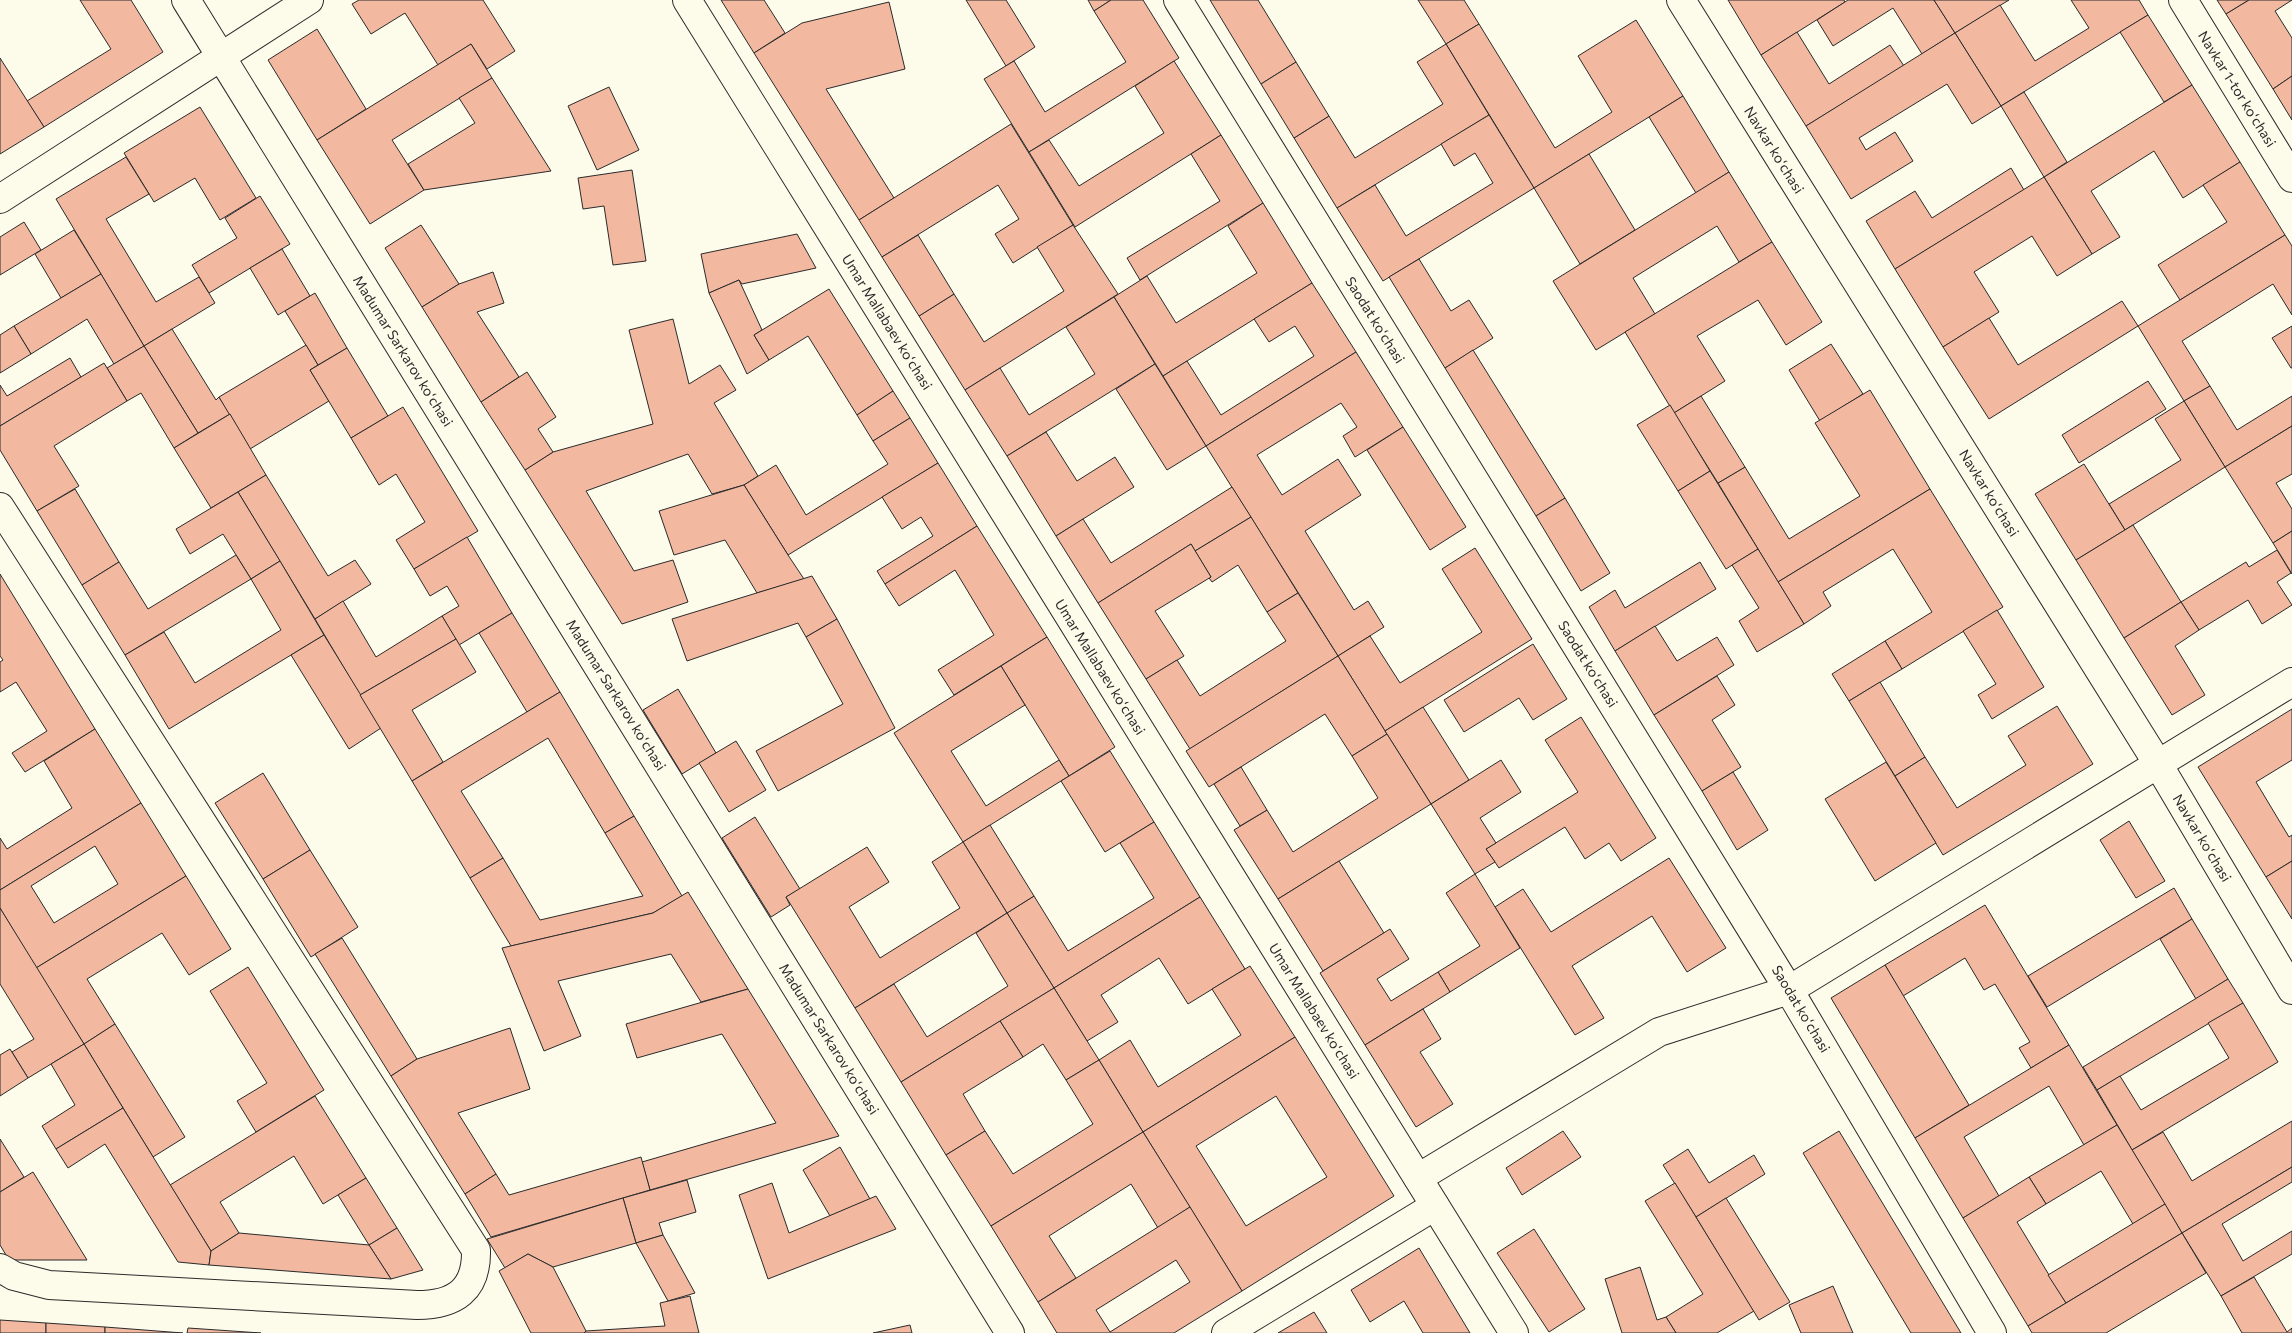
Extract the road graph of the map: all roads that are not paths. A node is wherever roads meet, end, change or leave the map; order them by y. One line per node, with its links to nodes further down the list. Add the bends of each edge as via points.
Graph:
1 (186, 0): 7 (street, Madumar Sarkarov koʻchasi)
2 (309, 0): 7 (street)
3 (687, 0): 15 (street, Umar Mallabaev koʻchasi)
4 (1178, 0): 13 (street, Saodat koʻchasi)
5 (1681, 0): 12 (street, Navkar koʻchasi)
6 (2183, 0): 8 (street, Navkar 1-tor koʻchasi)
7 (221, 57): 9 (street); 18 (street, Madumar Sarkarov koʻchasi)
8 (2292, 178)
9 (0, 199)
10 (0, 507): 17 (street, via 476,1250 477,1265 472,1280 456,1296 438,1305 49,1285 14,1276)
11 (2292, 682): 12 (street)
12 (2158, 764): 13 (street); 14 (street, Navkar koʻchasi)
13 (1790, 990): 15 (street, via 1659,1032); 21 (street, Saodat koʻchasi)
14 (2292, 990)
15 (1418, 1178): 16 (street, Umar Mallabaev koʻchasi)
16 (1435, 1206): 19 (street); 20 (street, Umar Mallabaev koʻchasi)
17 (0, 1268)
18 (1010, 1333)
19 (1226, 1333)
20 (1514, 1333)
21 (1992, 1333)

